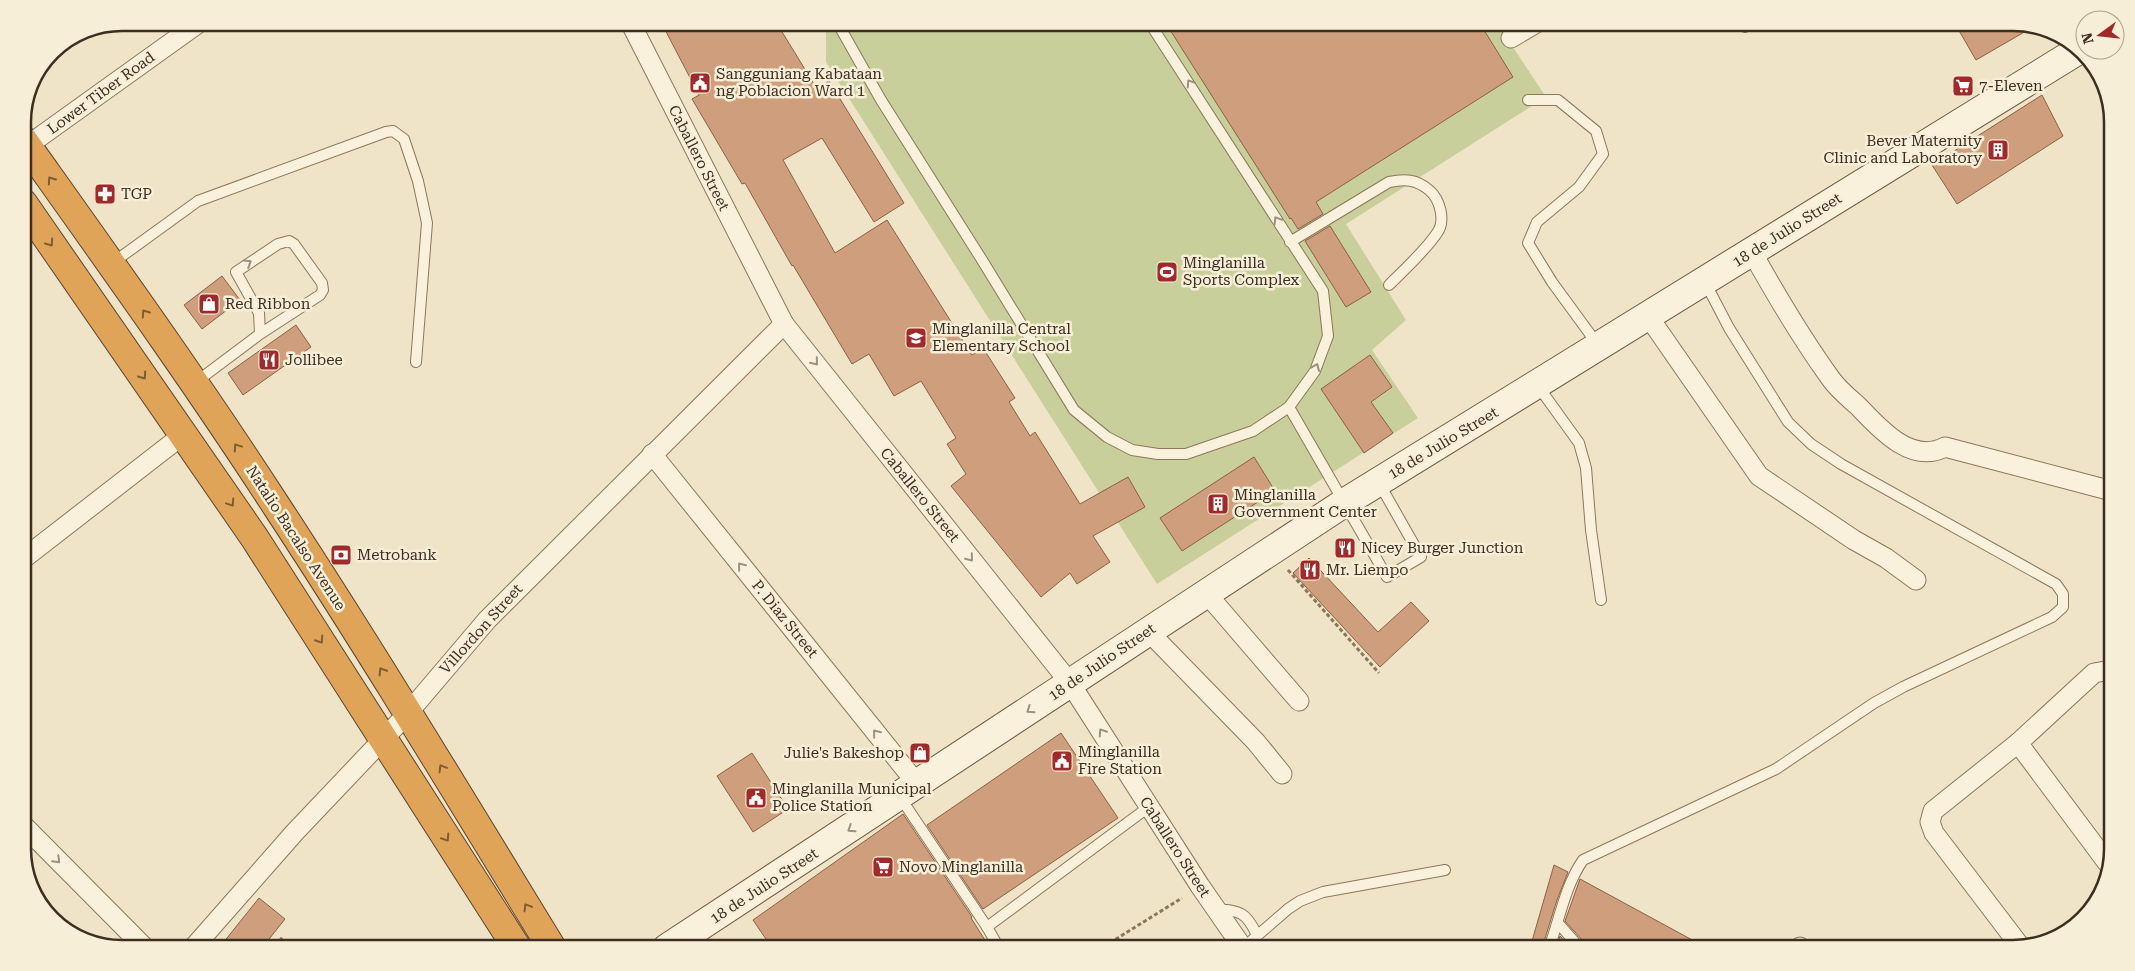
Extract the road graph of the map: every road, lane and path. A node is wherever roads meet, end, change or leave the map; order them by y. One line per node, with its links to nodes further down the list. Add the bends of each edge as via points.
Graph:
1 (187, 31): 9 (street, Lower Tiber Road)
2 (635, 31): 18 (street, Caballero Street)
3 (842, 31): 24 (lane, via 881,100 1074,410 1107,437 1132,450 1186,454 1253,431)
4 (1156, 31): 12 (lane, one-way to 4)
5 (1523, 31): 6 (street)
6 (1511, 38)
7 (2072, 54): 13 (street, 18 de Julio Street)
8 (1528, 100): 20 (lane, via 1558,100 1596,131 1603,154 1578,188 1537,222 1528,243)
9 (31, 139)
10 (31, 152): 14 (highway, Natalio Bacalso Avenue, one-way to 10)
11 (31, 214): 25 (highway, one-way to 25)
12 (1290, 242): 16 (lane, via 1389,182 1407,179 1422,185 1433,194 1439,205 1441,220 1438,232); 24 (lane, one-way to 12, via 1315,371 1328,336 1323,291)
13 (1752, 252): 15 (street, 18 de Julio Street); 28 (street, via 1832,380 1899,444 1929,452 1945,447)
14 (110, 264): 21 (lane, via 198,201 393,131 404,139 418,180 427,223); 22 (highway, Natalio Bacalso Avenue, one-way to 14)
15 (1704, 282): 17 (street, 18 de Julio Street); 51 (lane, via 1770,396 1788,422 1811,444 2056,584 2063,594 2063,607 2052,617 1874,703 1776,769 1583,860 1566,892)
16 (1390, 285)
17 (1648, 316): 20 (street, 18 de Julio Street); 32 (street, via 1759,476)
18 (784, 324): 26 (street, Villordon Street); 38 (street, Caballero Street, one-way to 38)
19 (260, 334): 19 (lane, one-way to 19, via 259,313 236,272 278,244 289,241 322,283 322,290 320,295); 22 (lane)
20 (1598, 346): 23 (street, 18 de Julio Street)
21 (416, 362)
22 (194, 383): 40 (highway, Natalio Bacalso Avenue, one-way to 22)
23 (1537, 385): 27 (street, 18 de Julio Street); 34 (lane, via 1579,443 1586,468)
24 (1289, 407): 29 (lane)
25 (184, 434): 31 (street); 41 (highway, one-way to 41, via 254,536)
26 (652, 454): 40 (street, Villordon Street, via 487,620); 44 (street, P. Diaz Street, one-way to 26)
27 (1379, 482): 29 (street, 18 de Julio Street); 29 (lane, via 1422,557 1387,577)
28 (2104, 489)
29 (1344, 503): 30 (street, 18 de Julio Street)
30 (1271, 551): 33 (street, 18 de Julio Street); 37 (path)
31 (31, 553)
32 (1916, 580)
33 (1206, 593): 35 (street, 18 de Julio Street); 39 (street)
34 (1601, 600)
35 (1148, 631): 38 (street, 18 de Julio Street); 43 (street, via 1256,742)
36 (2104, 671): 42 (street, via 2094,673)
37 (1379, 673)
38 (1070, 683): 44 (street, 18 de Julio Street, one-way to 44); 45 (street, Caballero Street, one-way to 38)
39 (1299, 701)
40 (408, 712): 41 (street, Villordon Street); 59 (highway, Natalio Bacalso Avenue, one-way to 40)
41 (382, 738): 56 (street, Villordon Street); 58 (highway, one-way to 58)
42 (2018, 743): 47 (street); 67 (street, via 1933,811 1930,822 1934,832)
43 (1282, 774)
44 (909, 791): 52 (lane); 60 (street, 18 de Julio Street, one-way to 60)
45 (1150, 806): 49 (street, Caballero Street); 52 (lane)
46 (31, 833): 55 (street, one-way to 55)
47 (2103, 857)
48 (1446, 870): 53 (lane, via 1323,892 1300,901)
49 (1200, 886): 50 (street, Caballero Street); 62 (path)
50 (1216, 909): 53 (lane, via 1235,910 1246,916); 63 (street, Caballero Street)
51 (1558, 923): 65 (lane); 66 (lane)
52 (987, 928): 61 (lane)
53 (1257, 935): 64 (lane)
54 (280, 938): 57 (path)
55 (137, 940)
56 (201, 940)
57 (282, 940)
58 (512, 940)
59 (547, 940)
60 (679, 940)
61 (994, 940)
62 (1114, 940)
63 (1237, 940)
64 (1252, 940)
65 (1552, 940)
66 (1573, 940)
67 (2015, 940)

